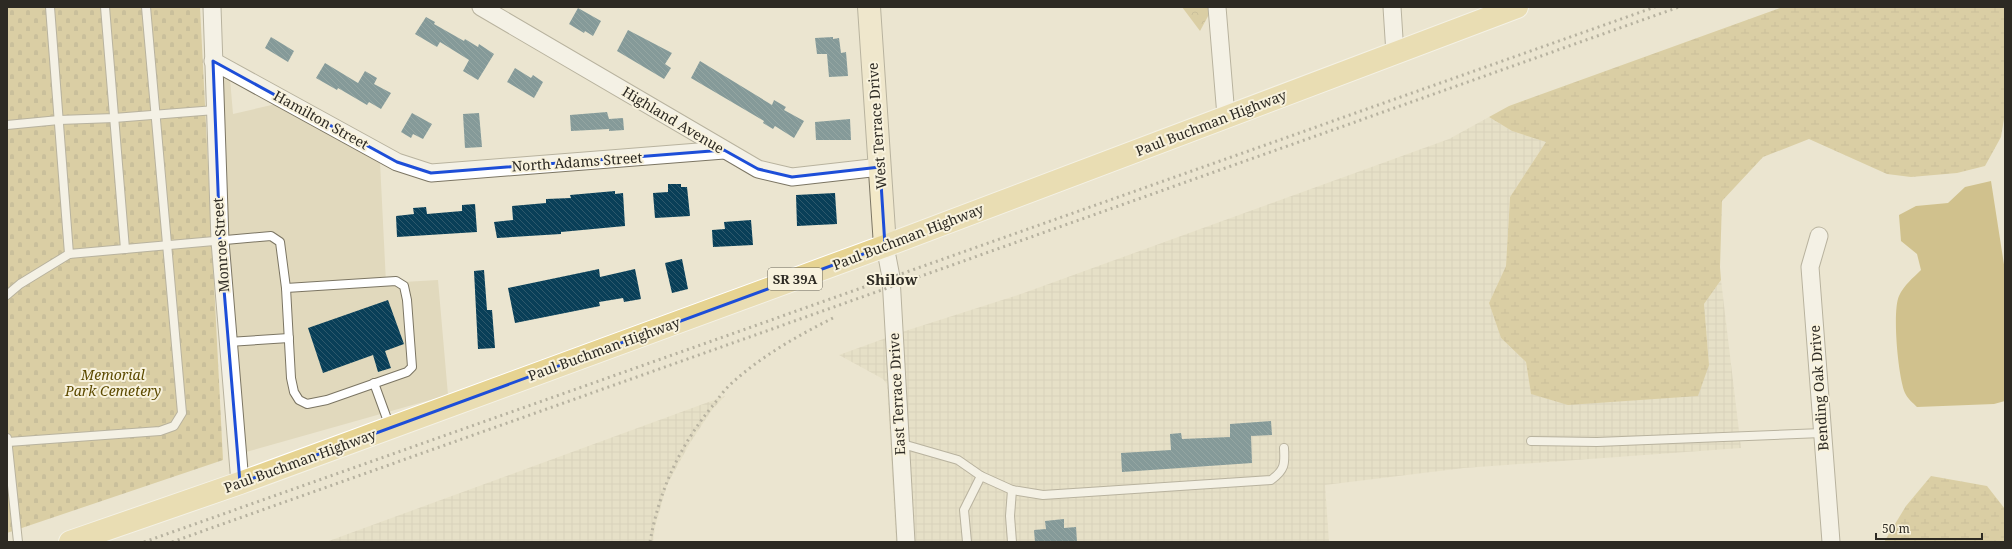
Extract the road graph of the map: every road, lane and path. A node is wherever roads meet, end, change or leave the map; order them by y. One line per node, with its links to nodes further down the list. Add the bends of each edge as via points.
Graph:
1 (50, 7): 16 (lane)
2 (105, 7): 15 (lane)
3 (146, 7): 13 (lane)
4 (212, 7): 11 (street, Monroe Street)
5 (482, 7): 18 (street, Highland Avenue)
6 (869, 7): 19 (street, West Terrace Drive)
7 (1217, 7): 14 (street)
8 (1392, 7): 10 (street)
9 (1517, 7): 10 (main road, Paul Buchman Highway / SR 39A)
10 (1395, 54): 14 (main road, Paul Buchman Highway / SR 39A)
11 (213, 61): 12 (street, Monroe Street); 20 (street, Hamilton Street, via 397,162)
12 (214, 110): 13 (lane); 22 (street, Monroe Street)
13 (155, 114): 15 (lane); 23 (lane)
14 (1226, 116): 24 (main road, Paul Buchman Highway / SR 39A)
15 (114, 118): 16 (lane); 25 (lane)
16 (59, 120): 17 (lane); 26 (lane)
17 (7, 125)
18 (724, 150): 19 (street, Highland Avenue, via 758,169 792,177); 20 (street, North Adams Street)
19 (880, 167): 24 (street, West Terrace Drive)
20 (431, 173)
21 (1819, 236): 33 (street, Bending Oak Drive, via 1810,267)
22 (220, 241): 23 (lane); 27 (lane, via 271,236 280,242); 30 (street, Monroe Street)
23 (166, 246): 25 (lane); 34 (lane, via 182,413 174,426 160,430)
24 (886, 246): 32 (main road, Paul Buchman Highway / SR 39A); 36 (street, East Terrace Drive, via 891,277)
25 (125, 249): 26 (lane)
26 (69, 254): 28 (lane, via 20,284)
27 (286, 288): 29 (lane); 31 (lane, via 396,281 404,286 412,367 407,372)
28 (7, 295)
29 (289, 338): 30 (lane); 31 (lane, via 291,378 299,400 307,404 327,400)
30 (228, 342): 39 (street, Monroe Street)
31 (374, 383): 32 (lane)
32 (390, 428): 39 (main road, Paul Buchman Highway / SR 39A)
33 (1822, 433): 35 (lane, via 1597,442); 46 (street, Bending Oak Drive)
34 (8, 440): 41 (lane)
35 (1531, 441)
36 (900, 443): 38 (lane, via 958,460); 43 (street, East Terrace Drive)
37 (1284, 448): 40 (lane, via 1285,463 1280,474 1271,480 1043,495)
38 (981, 476): 40 (lane); 44 (lane, via 964,510)
39 (240, 483): 42 (main road, Paul Buchman Highway / SR 39A)
40 (1012, 490): 45 (lane)
41 (18, 542)
42 (70, 542)
43 (906, 542)
44 (967, 542)
45 (1012, 542)
46 (1831, 542)

